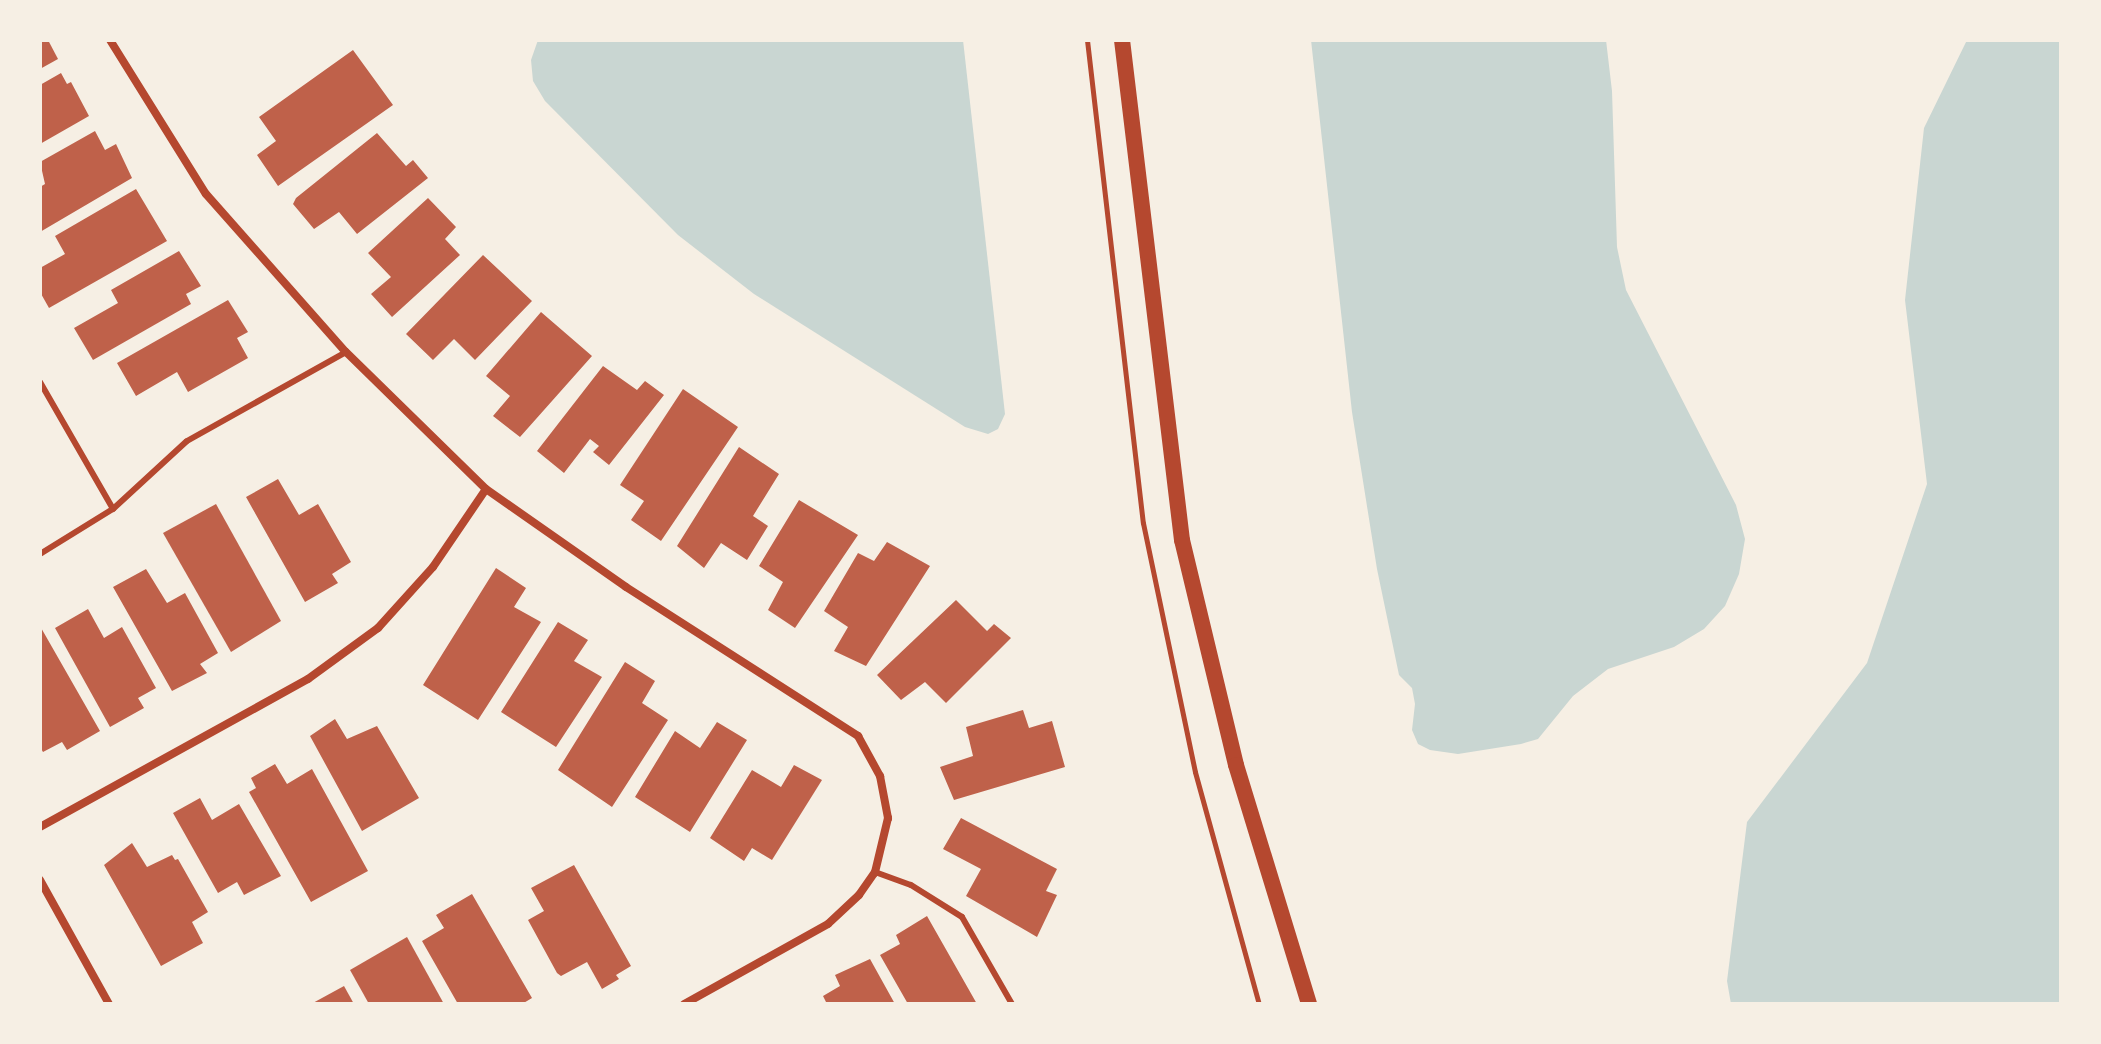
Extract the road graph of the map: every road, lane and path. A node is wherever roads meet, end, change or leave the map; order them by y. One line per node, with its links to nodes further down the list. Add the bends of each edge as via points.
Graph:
1 (110, 40): 3 (street, via 206,194)
2 (1122, 40): 14 (main road, via 1182,540 1236,765)
3 (346, 352): 5 (street); 6 (lane, via 187,441)
4 (40, 382): 6 (lane)
5 (486, 489): 8 (street, via 433,567 378,628 308,679); 9 (street, via 626,587 858,736 880,776 888,818)
6 (113, 509): 7 (lane)
7 (40, 554)
8 (40, 827)
9 (875, 872): 12 (street, via 828,924); 13 (lane, via 911,885 962,917)
10 (40, 880): 11 (street)
11 (109, 1004)
12 (684, 1004)
13 (1012, 1004)
14 (1309, 1004)

